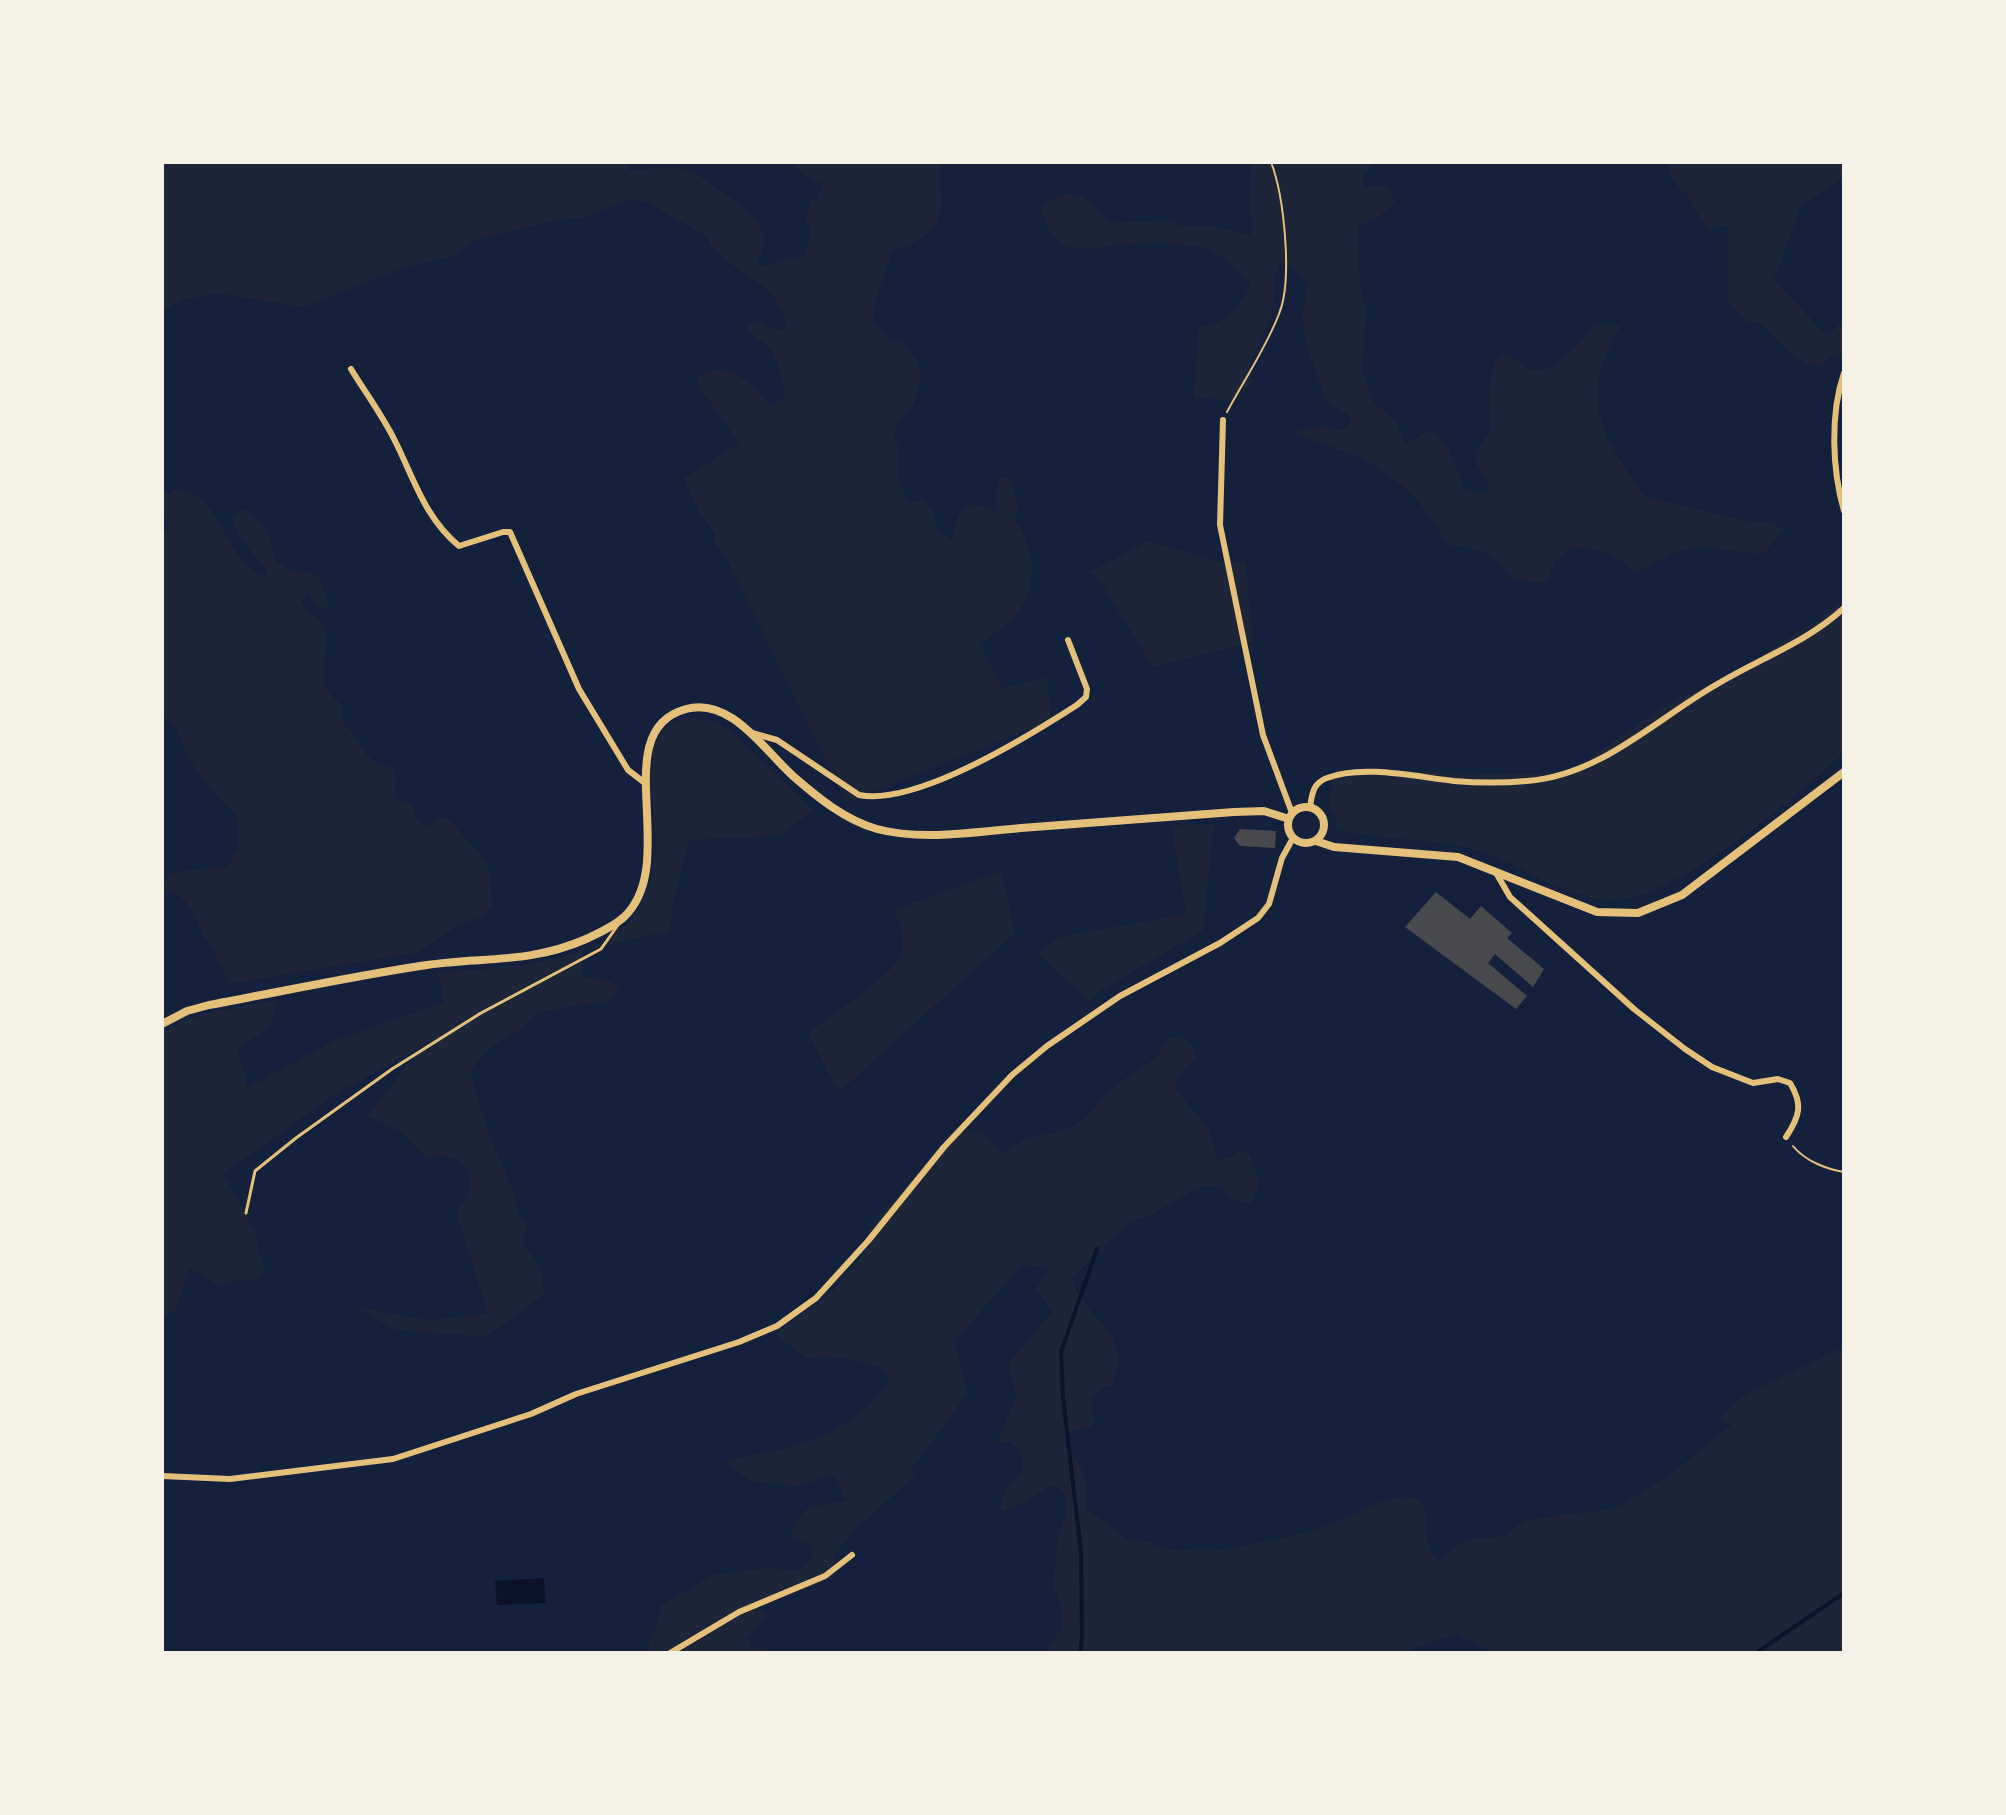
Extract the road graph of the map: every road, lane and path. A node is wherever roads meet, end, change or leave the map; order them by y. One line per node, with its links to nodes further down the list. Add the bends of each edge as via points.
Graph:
1 (1271, 162): 4 (path, via 1287,255 1280,312)
2 (351, 369): 10 (street, via 442,531 459,546 510,532 579,689 628,770)
3 (1844, 373): 5 (street, via 1835,400)
4 (1223, 420): 12 (street, via 1220,525 1263,735)
5 (1844, 511)
6 (1844, 608): 11 (street, via 1798,643 1714,685 1596,763 1565,776 1506,783 1345,774 1325,778 1313,789)
7 (1068, 640): 8 (street, via 1086,697 966,767 899,793 859,795 777,740)
8 (748, 732): 10 (street, via 719,710 682,710 652,737); 12 (street, via 835,810 877,829 918,834 1234,812)
9 (1844, 772): 15 (street, via 1682,895 1638,913 1597,912)
10 (645, 783): 16 (street, via 647,874)
11 (1310, 807): 12 (street); 14 (street, via 1324,824)
12 (1290, 816): 13 (street)
13 (1293, 838): 14 (street); 21 (street, via 1269,904 1258,918 1120,996 1012,1075 816,1298 777,1326 393,1459 230,1479)
14 (1316, 841): 15 (street, via 1458,857)
15 (1495, 871): 18 (street, via 1510,897 1685,1049 1712,1067 1753,1083 1790,1083 1798,1096 1798,1120)
16 (624, 916): 17 (street, via 582,941 537,955 408,968 209,1005); 20 (lane, via 601,949 481,1013 296,1138 255,1171)
17 (162, 1024)
18 (1786, 1137): 19 (path, via 1799,1153)
19 (1844, 1172)
20 (246, 1213)
21 (162, 1476)
22 (852, 1555): 23 (street, via 825,1576 739,1612)
23 (670, 1653)

